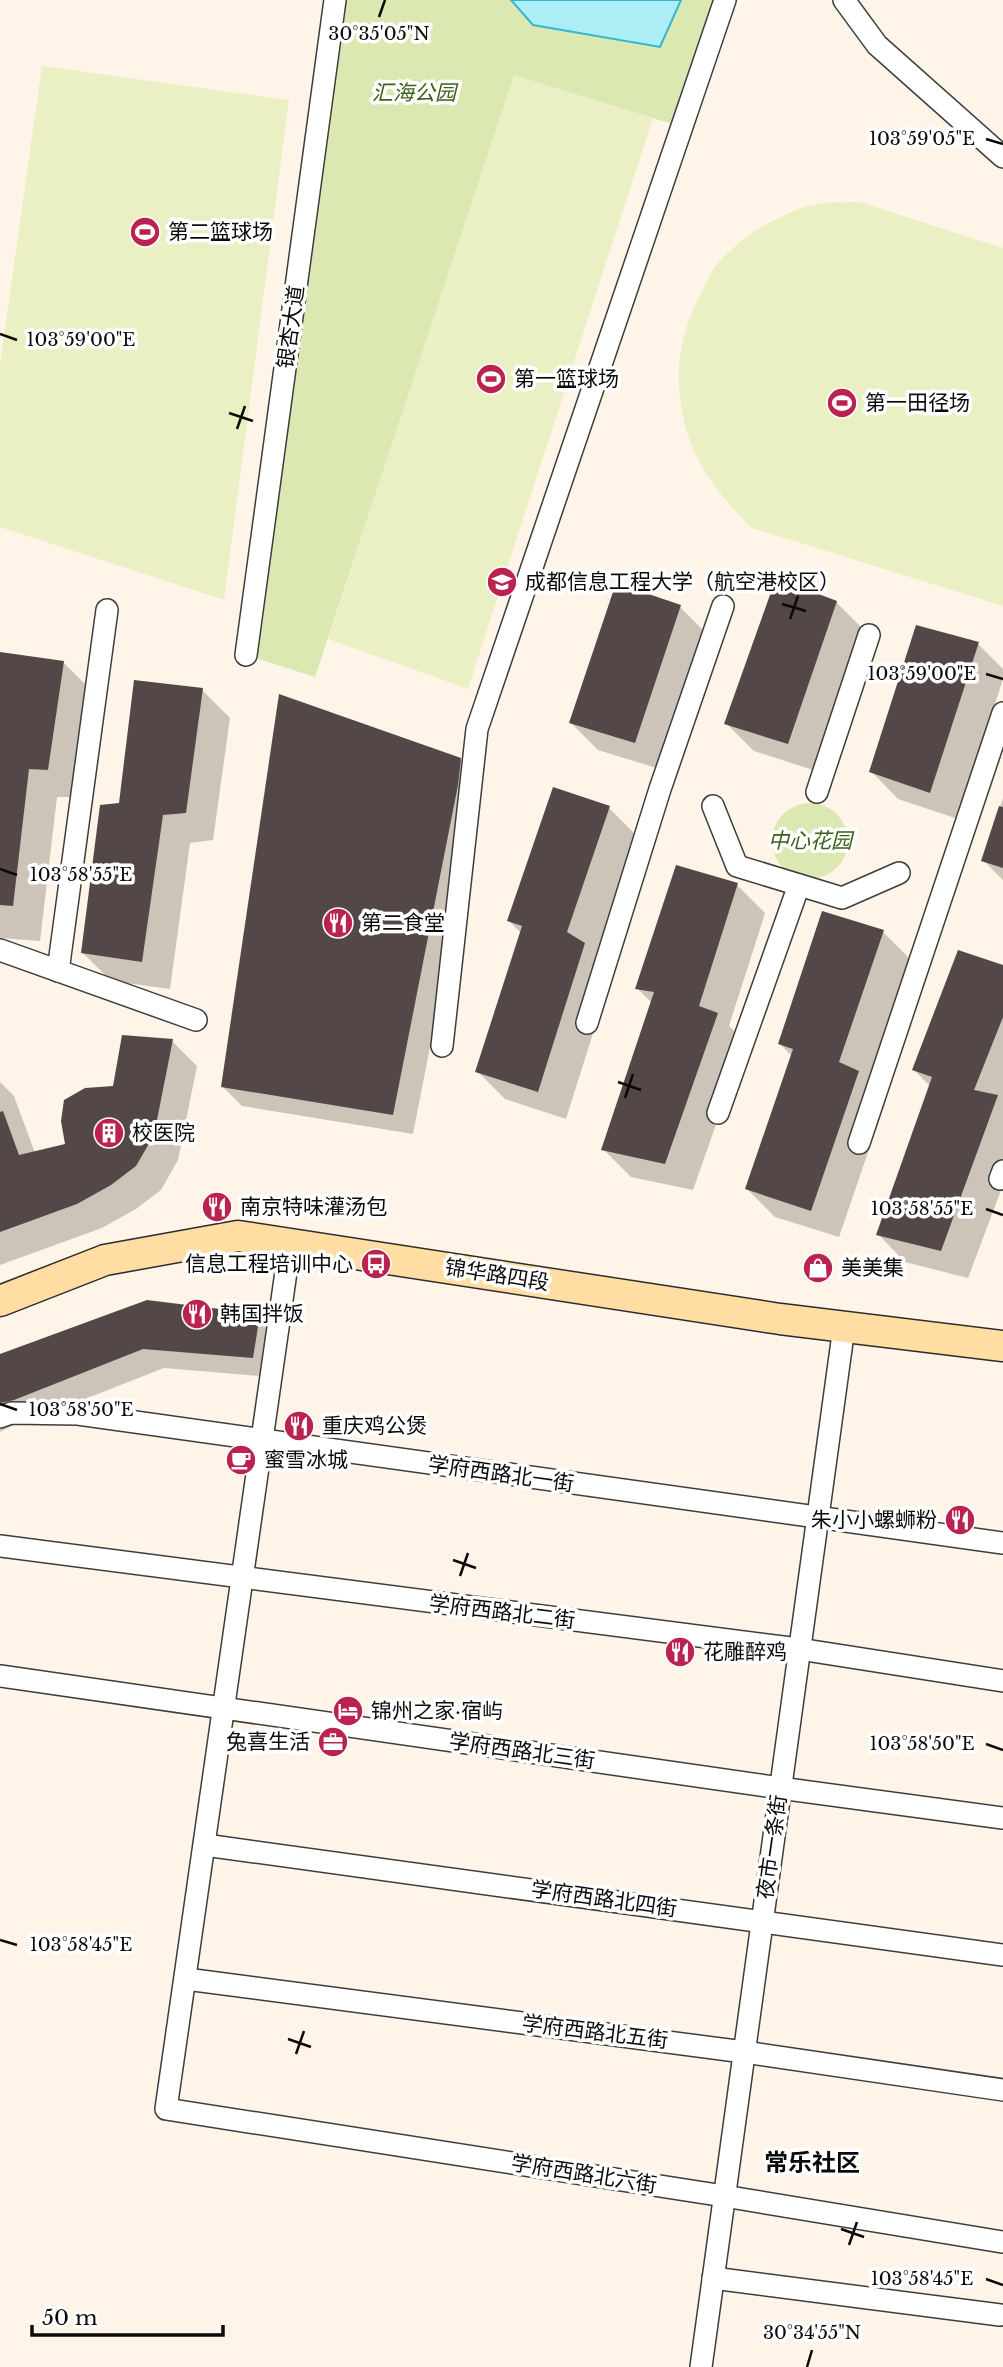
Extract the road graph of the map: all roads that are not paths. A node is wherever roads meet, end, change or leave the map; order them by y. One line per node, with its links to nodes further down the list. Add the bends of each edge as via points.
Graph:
1 (335, 0): 8 (street, 银杏大道)
2 (725, 0): 18 (street, via 477,729)
3 (844, 0): 4 (street, via 877,45)
4 (1003, 157)
5 (723, 606): 17 (street)
6 (107, 610): 15 (street)
7 (869, 635): 10 (street)
8 (246, 655)
9 (1003, 713): 20 (street)
10 (817, 792)
11 (713, 806): 13 (street, via 737,866)
12 (899, 873): 13 (street, via 842,898)
13 (799, 885): 19 (street)
14 (0, 950): 15 (street)
15 (58, 971): 16 (street)
16 (197, 1020)
17 (587, 1023)
18 (442, 1046)
19 (719, 1113)
20 (859, 1143)
21 (290, 1244): 22 (main road, 锦华路四段, via 237,1236 105,1260); 23 (main road, 锦华路四段); 26 (street)
22 (0, 1301)
23 (844, 1327): 24 (main road, 锦华路四段); 27 (street, 夜市一条街)
24 (1003, 1346)
25 (0, 1418): 26 (street, 学府西路北一街, via 11,1413 78,1413)
26 (262, 1440): 27 (street, 学府西路北一街); 30 (street)
27 (817, 1518): 28 (street, 学府西路北一街); 31 (street, 夜市一条街)
28 (1003, 1544)
29 (0, 1546): 30 (street, 学府西路北二街)
30 (242, 1579): 31 (street, 学府西路北二街); 34 (street)
31 (799, 1649): 33 (street, 学府西路北二街); 35 (street, 夜市一条街)
32 (0, 1676): 34 (street, 学府西路北三街)
33 (1003, 1681)
34 (224, 1708): 35 (street, 学府西路北三街); 37 (street)
35 (780, 1788): 36 (street, 学府西路北三街); 38 (street, 夜市一条街)
36 (1003, 1818)
37 (205, 1845): 38 (street, 学府西路北四街); 40 (street)
38 (762, 1921): 39 (street, 学府西路北四街); 41 (street, 夜市一条街)
39 (1003, 1955)
40 (186, 1979): 41 (street, 学府西路北五街); 43 (street, 学府西路北六街, via 166,2109)
41 (744, 2052): 42 (street, 学府西路北五街); 43 (street, 夜市一条街)
42 (1003, 2090)
43 (724, 2196): 44 (street, 学府西路北六街); 45 (street, 夜市一条街)
44 (1002, 2242)
45 (713, 2278): 46 (street); 47 (street, 夜市一条街)
46 (1000, 2315)
47 (701, 2367)

